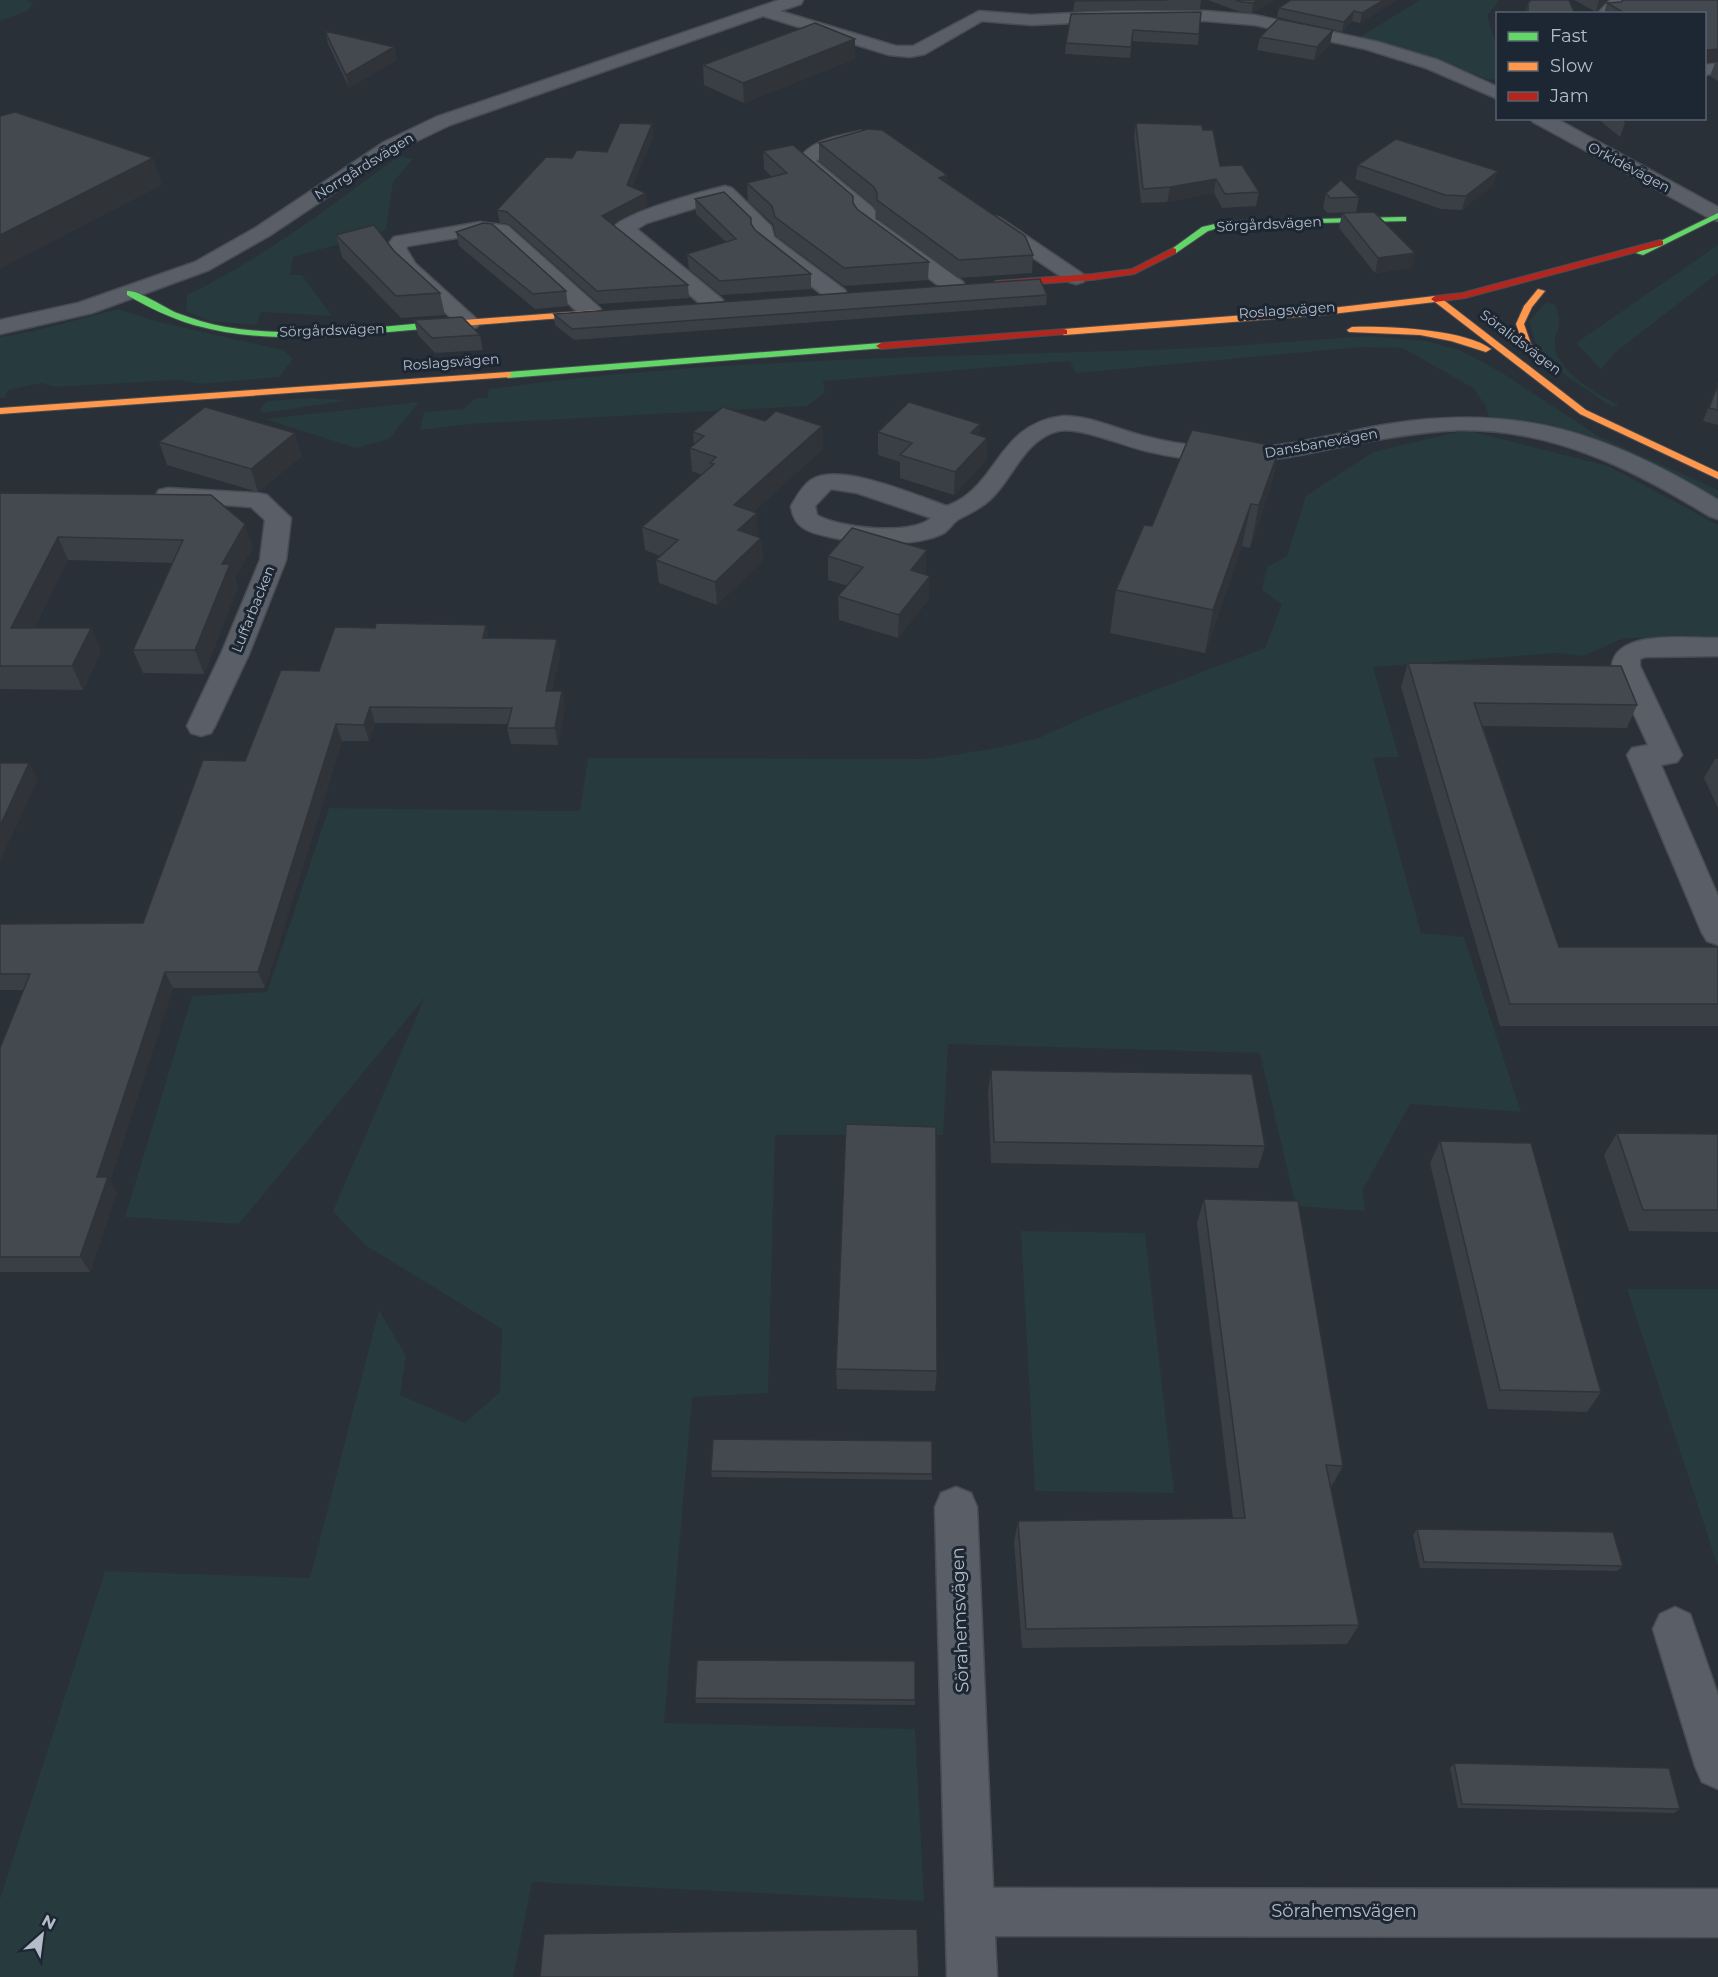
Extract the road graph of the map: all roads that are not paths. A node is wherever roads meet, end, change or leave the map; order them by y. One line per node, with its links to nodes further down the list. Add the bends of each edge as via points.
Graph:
1 (795, 0): 4 (street, Norrgårdsvägen)
2 (1002, 0): 7 (street)
3 (1619, 0): 6 (street)
4 (763, 6): 7 (street, via 895,51 910,52); 20 (street, Norrgårdsvägen, via 443,121 391,146 262,232 202,266)
5 (1273, 10): 8 (street)
6 (1607, 12)
7 (979, 16): 8 (street, via 1039,20 1187,15)
8 (1255, 20): 9 (street, via 1432,64)
9 (1496, 94)
10 (1544, 120): 13 (street, Orkidévägen)
11 (877, 137): 18 (street, via 830,143 811,153 807,162 865,211 865,221)
12 (976, 211): 17 (street)
13 (1718, 215): 15 (main road, Roslagsvägen)
14 (1403, 219): 17 (main road, Sörgårdsvägen, via 1228,224 1205,229 1134,271)
15 (1660, 243): 16 (main road, Roslagsvägen); 22 (main road, Roslagsvägen)
16 (1585, 277)
17 (1076, 278): 18 (main road, Sörgårdsvägen)
18 (966, 286): 19 (main road, Sörgårdsvägen)
19 (932, 288)
20 (130, 293): 33 (main road, Sörgårdsvägen, via 181,319 235,330 297,334); 34 (street, Norrgårdsvägen)
21 (843, 295): 24 (main road); 26 (street, via 764,239 764,230 725,192 623,228)
22 (1462, 296): 25 (main road, Roslagsvägen); 29 (main road, Söralidsvägen, via 1474,308)
23 (1519, 296): 41 (main road, via 1547,289 1528,306 1520,324 1527,345)
24 (814, 297)
25 (1438, 300): 29 (main road, Söralidsvägen); 39 (main road, Roslagsvägen)
26 (719, 304): 27 (main road)
27 (692, 306)
28 (614, 312): 30 (main road, Sörgårdsvägen)
29 (1454, 312): 31 (main road); 40 (main road, Söralidsvägen)
30 (592, 313): 33 (main road, Sörgårdsvägen); 33 (street, via 501,230 480,228 401,241 395,248 407,267)
31 (1436, 314)
32 (1406, 318): 36 (main road, Roslagsvägen)
33 (469, 322)
34 (0, 327)
35 (1343, 331): 40 (main road, via 1421,329 1454,336)
36 (1196, 334): 37 (main road); 39 (main road, Roslagsvägen)
37 (1219, 334)
38 (1509, 336): 41 (main road, Söralidsvägen)
39 (905, 344): 42 (main road, Roslagsvägen)
40 (1516, 361): 43 (main road, Söralidsvägen)
41 (1550, 369): 43 (main road, Söralidsvägen)
42 (0, 411)
43 (1583, 411): 44 (main road, Söralidsvägen)
44 (1718, 476)
45 (142, 495): 49 (street, Luffarbacken, via 258,500 278,518 273,560 236,654)
46 (1718, 511): 47 (street, Dansbanevägen, via 1615,455 1565,438 1509,426 1460,423 1424,427 1248,455 1168,448 1072,422 1037,430 972,505)
47 (947, 515): 47 (street, Dansbanevägen, via 832,480 821,483 803,506 805,518 820,527 872,534 921,532 937,527)
48 (1718, 647): 50 (street, via 1640,648 1630,652 1625,660 1626,670 1667,755 1642,755)
49 (201, 726)
50 (1718, 933)
51 (956, 1507): 54 (street, Sörahemsvägen)
52 (1675, 1629): 53 (street)
53 (1718, 1766)
54 (970, 1912): 55 (street, Sörahemsvägen); 56 (street, Sörahemsvägen)
55 (1718, 1913)
56 (972, 1977)

